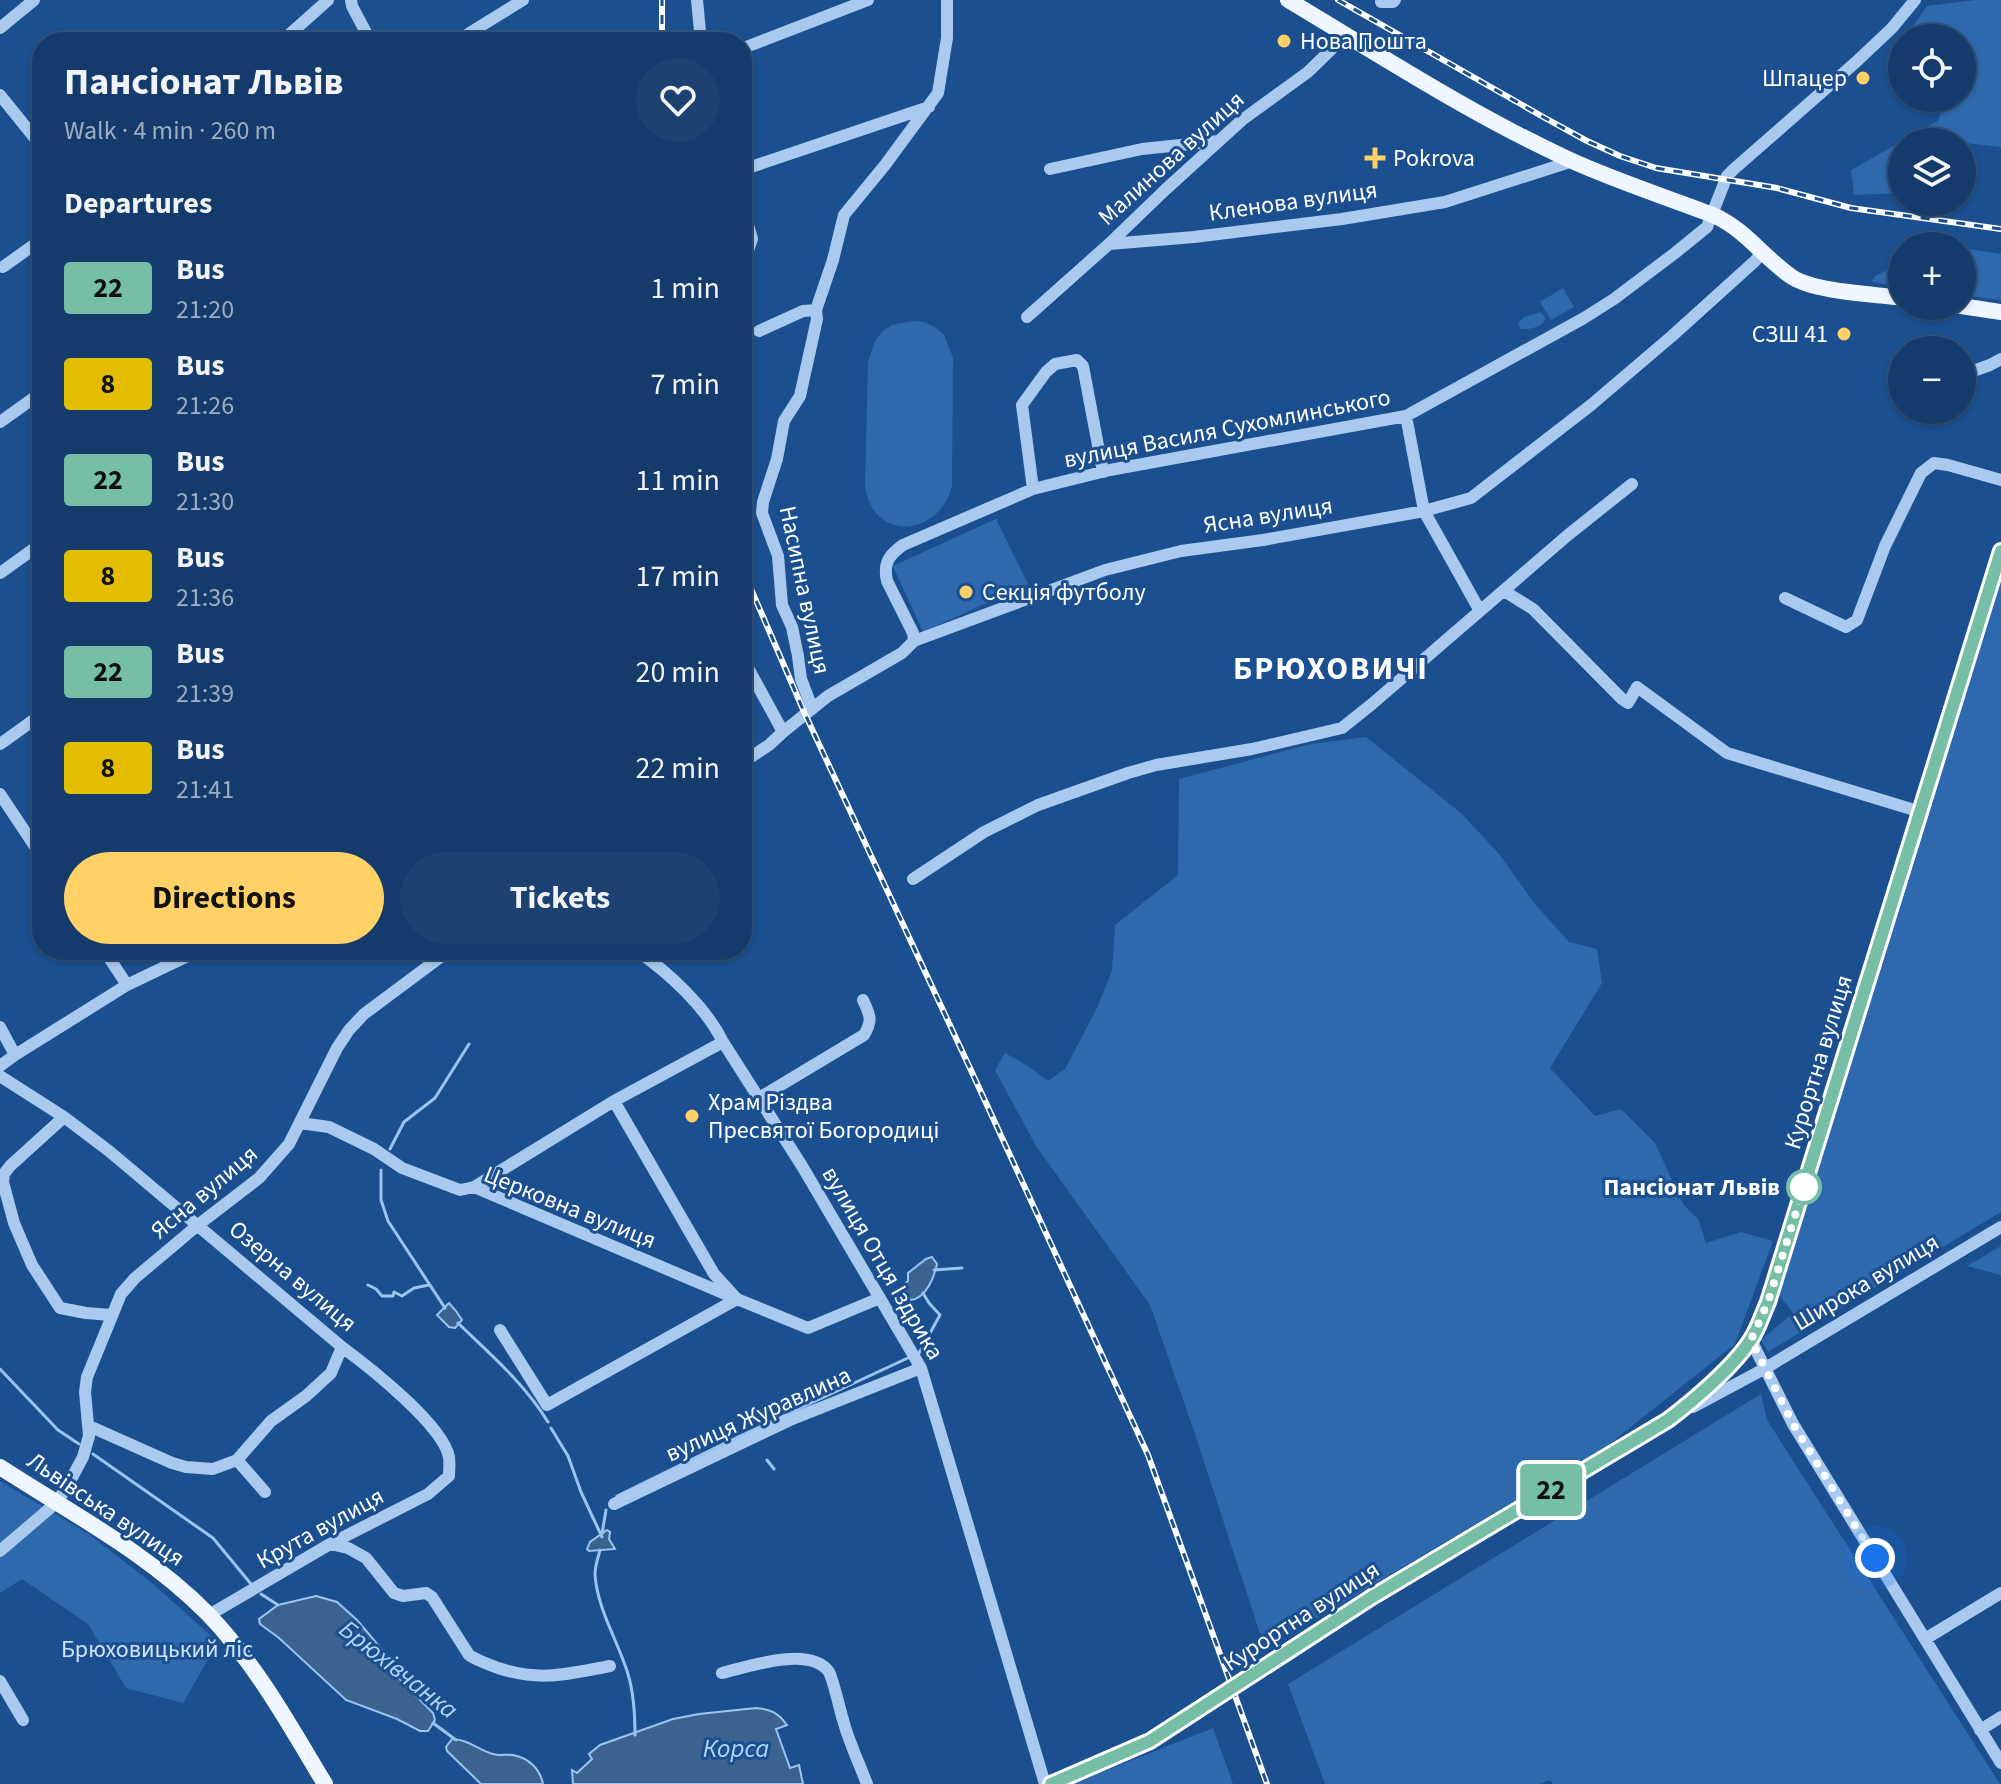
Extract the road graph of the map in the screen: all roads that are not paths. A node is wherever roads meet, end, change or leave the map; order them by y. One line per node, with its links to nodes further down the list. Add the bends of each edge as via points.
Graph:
1 (34, 0): 12 (street)
2 (328, 0): 13 (street)
3 (351, 0): 14 (street)
4 (523, 0): 15 (street)
5 (697, 0): 16 (street)
6 (868, 0): 18 (street)
7 (947, 0): 20 (street, Насипна вулиця, via 938,93)
8 (1288, 0): 17 (main road)
9 (1395, 0): 11 (street)
10 (1915, 0): 26 (street, via 1892,28 1727,176)
11 (1381, 2)
12 (0, 28)
13 (292, 32)
14 (364, 32)
15 (471, 32)
16 (700, 32)
17 (1346, 35): 22 (street, Малинова вулиця, via 1308,72); 23 (main road)
18 (752, 45)
19 (0, 95): 21 (street)
20 (929, 107): 24 (street); 33 (street, Насипна вулиця, via 844,215)
21 (32, 135)
22 (1219, 141): 25 (street, via 1142,149); 27 (street, Малинова вулиця)
23 (1573, 161): 26 (main road); 27 (street, Кленова вулиця, via 1445,202 1342,219)
24 (752, 167)
25 (1050, 169)
26 (1713, 215): 29 (main road); 40 (street, вулиця Василя Сухомлинського, via 1700,233 1614,299)
27 (1109, 244): 35 (street, Малинова вулиця)
28 (32, 246): 30 (street)
29 (1763, 251): 31 (main road, via 1795,279); 46 (street, Ясна вулиця, via 1591,405 1471,498)
30 (3, 267)
31 (1888, 296)
32 (1976, 308): 34 (main road)
33 (816, 310): 36 (street); 55 (street, Насипна вулиця, via 800,396 784,421 762,513 778,556 782,605)
34 (2001, 312)
35 (1027, 317)
36 (759, 331)
37 (2001, 359): 38 (street)
38 (1976, 370)
39 (32, 399): 41 (street)
40 (1406, 416): 42 (street, вулиця Василя Сухомлинського); 46 (street)
41 (0, 422)
42 (1103, 472): 45 (street, вулиця Василя Сухомлинського); 45 (street, via 1083,366 1077,360 1055,364 1022,405)
43 (2001, 480): 51 (street, via 1934,463 1921,473 1857,620 1846,627)
44 (1632, 484): 50 (street)
45 (1033, 489): 53 (street, вулиця Василя Сухомлинського, via 892,553 887,581)
46 (1424, 511): 52 (street); 53 (street, Ясна вулиця, via 1181,551 1105,570)
47 (32, 550): 49 (street)
48 (2001, 551): 61 (main road, Курортна вулиця)
49 (0, 573)
50 (1504, 591): 52 (street); 61 (street, via 1533,609 1628,703 1637,687 1727,753)
51 (1785, 598)
52 (1480, 611): 63 (street, via 1342,728 1156,765 1066,795 1013,816)
53 (914, 641): 55 (street, Ясна вулиця)
54 (752, 675): 57 (street)
55 (812, 708): 57 (street, Ясна вулиця)
56 (32, 721): 58 (street)
57 (783, 732): 59 (street, Ясна вулиця)
58 (0, 744)
59 (752, 756)
60 (0, 794): 62 (street)
61 (1921, 812): 86 (main road, Курортна вулиця, via 1768,1302)
62 (32, 842)
63 (913, 879)
64 (111, 960): 68 (street)
65 (179, 960): 68 (street)
66 (437, 960): 78 (street, Ясна вулиця, via 349,1030)
67 (648, 960): 71 (street, вулиця Отця Іздрика, via 692,998)
68 (127, 985): 72 (street)
69 (863, 1000): 75 (street, via 870,1024 864,1035)
70 (0, 1027): 72 (street)
71 (723, 1042): 75 (street, вулиця Отця Іздрика); 76 (street)
72 (15, 1055): 73 (street)
73 (0, 1066)
74 (0, 1076): 77 (street, Озерна вулиця)
75 (759, 1098): 82 (street, вулиця Отця Іздрика)
76 (614, 1101): 79 (street); 83 (street, via 714,1274)
77 (64, 1117): 80 (street, Озерна вулиця); 84 (street, via 10,1166 3,1182 32,1265 60,1308)
78 (300, 1123): 79 (street, Церковна вулиця, via 329,1127 402,1168 460,1190); 80 (street, Ясна вулиця, via 259,1178)
79 (474, 1187): 83 (street, Церковна вулиця)
80 (198, 1225): 84 (street, Ясна вулиця, via 135,1278); 87 (street, Озерна вулиця)
81 (2001, 1227): 89 (street, Широка вулиця)
82 (880, 1298): 83 (street, Церковна вулиця, via 808,1328); 88 (street, вулиця Отця Іздрика)
83 (737, 1299): 85 (street, via 547,1405)
84 (111, 1315): 91 (street, Ясна вулиця, via 87,1377)
85 (500, 1330)
86 (1751, 1340): 89 (street); 90 (main road, Курортна вулиця)
87 (342, 1347): 92 (street, via 331,1373 271,1421); 94 (street, Озерна вулиця, via 371,1368 439,1437 449,1456)
88 (921, 1368): 97 (street, вулиця Журавлина, via 790,1420); 112 (street, вулиця Отця Іздрика)
89 (1764, 1369): 90 (street, Широка вулиця); 102 (street)
90 (1668, 1420): 112 (main road, Курортна вулиця, via 1372,1597 1150,1741)
91 (89, 1426): 92 (street, via 186,1467 213,1469); 96 (street, Ясна вулиця, via 83,1457)
92 (237, 1460): 95 (street)
93 (0, 1467): 96 (main road, Львівська вулиця)
94 (449, 1476): 98 (street, Крута вулиця, via 428,1494)
95 (265, 1492)
96 (56, 1503): 99 (street, Ясна вулиця); 101 (main road, Львівська вулиця, via 141,1555)
97 (614, 1504)
98 (330, 1544): 101 (street, Крута вулиця); 103 (street, via 366,1558 394,1593 432,1597 477,1660 540,1677)
99 (0, 1551)
100 (2001, 1593): 102 (street)
101 (209, 1615): 110 (main road, Львівська вулиця, via 270,1693)
102 (1925, 1639): 108 (street)
103 (610, 1666)
104 (722, 1673): 111 (street, via 780,1660 820,1665 829,1672)
105 (0, 1681): 107 (street)
106 (2001, 1717): 108 (street)
107 (23, 1720)
108 (1980, 1730): 109 (street)
109 (2001, 1763)
110 (325, 1784)
111 (867, 1784)
112 (1048, 1784)

